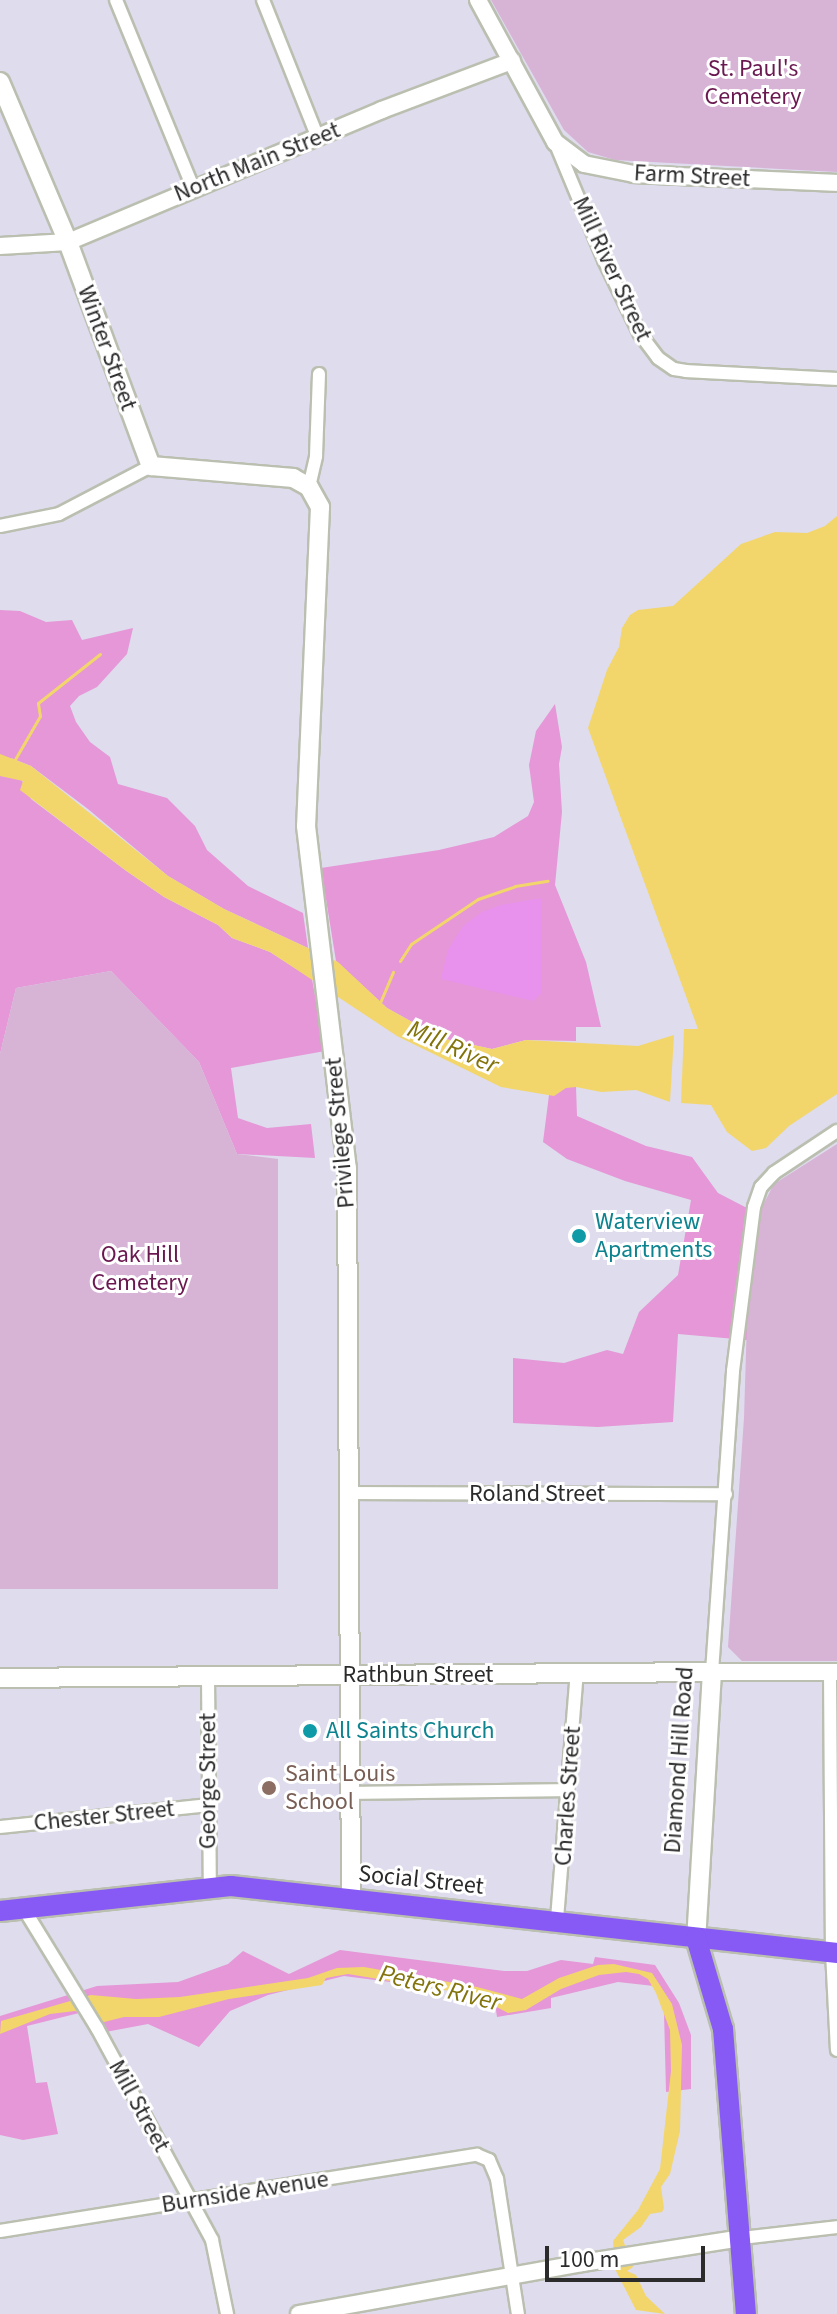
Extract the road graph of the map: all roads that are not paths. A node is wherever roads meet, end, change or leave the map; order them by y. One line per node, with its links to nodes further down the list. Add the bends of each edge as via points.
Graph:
1 (116, 0): 9 (street)
2 (263, 0): 6 (street)
3 (478, 0): 4 (street)
4 (512, 61): 6 (street, North Main Street); 7 (street)
5 (0, 82): 10 (main road, Winter Street)
6 (318, 138): 9 (street, North Main Street)
7 (555, 142): 8 (street, Farm Street, via 584,164 616,172); 13 (street, Mill River Street, via 604,260 640,334 658,358 686,371)
8 (837, 183)
9 (193, 188): 10 (street, North Main Street)
10 (68, 242): 11 (street, North Main Street); 14 (main road, Winter Street)
11 (0, 246)
12 (319, 374): 15 (street, Privilege Street, via 316,456)
13 (837, 379)
14 (151, 466): 15 (main road, via 293,478); 16 (street, via 59,514)
15 (309, 487): 18 (main road, Privilege Street, via 320,507 320,521 306,826 347,1168)
16 (0, 526)
17 (837, 1131): 19 (street, Diamond Hill Road, via 774,1173 761,1187 754,1207 733,1371)
18 (349, 1493): 19 (street, Roland Street); 23 (main road, Privilege Street)
19 (726, 1494): 20 (street, Diamond Hill Road)
20 (712, 1672): 21 (street, Rathbun Street); 22 (main road, Rathbun Street); 35 (main road, Diamond Hill Road)
21 (833, 1672): 36 (street)
22 (577, 1673): 23 (main road, Rathbun Street); 26 (street, Charles Street)
23 (351, 1674): 24 (main road, Rathbun Street); 27 (main road, Privilege Street)
24 (208, 1675): 25 (main road, Rathbun Street); 28 (street, George Street)
25 (0, 1678)
26 (568, 1790): 27 (street); 34 (street, Charles Street)
27 (351, 1793): 31 (main road, Privilege Street)
28 (208, 1805): 29 (street, Chester Street); 30 (street, George Street)
29 (0, 1827)
30 (210, 1886): 31 (main road, Social Street); 32 (main road, Social Street)
31 (351, 1898): 34 (main road, Social Street)
32 (24, 1909): 33 (main road, Social Street); 38 (street, Mill Street, via 97,2028)
33 (0, 1911)
34 (557, 1919): 35 (main road, Social Street)
35 (696, 1938): 36 (main road, Social Street); 41 (main road, Diamond Hill Road, via 723,2029)
36 (834, 1953): 37 (street)
37 (837, 2050)
38 (191, 2200): 40 (street, Burnside Avenue); 42 (street, Burnside Avenue, via 477,2155 489,2160 497,2179); 43 (street, Mill Street, via 212,2240)
39 (837, 2227): 41 (street)
40 (0, 2231)
41 (741, 2238): 42 (street); 46 (main road, Diamond Hill Road)
42 (511, 2275): 44 (street); 45 (street)
43 (227, 2314)
44 (300, 2314)
45 (518, 2314)
46 (746, 2314)

